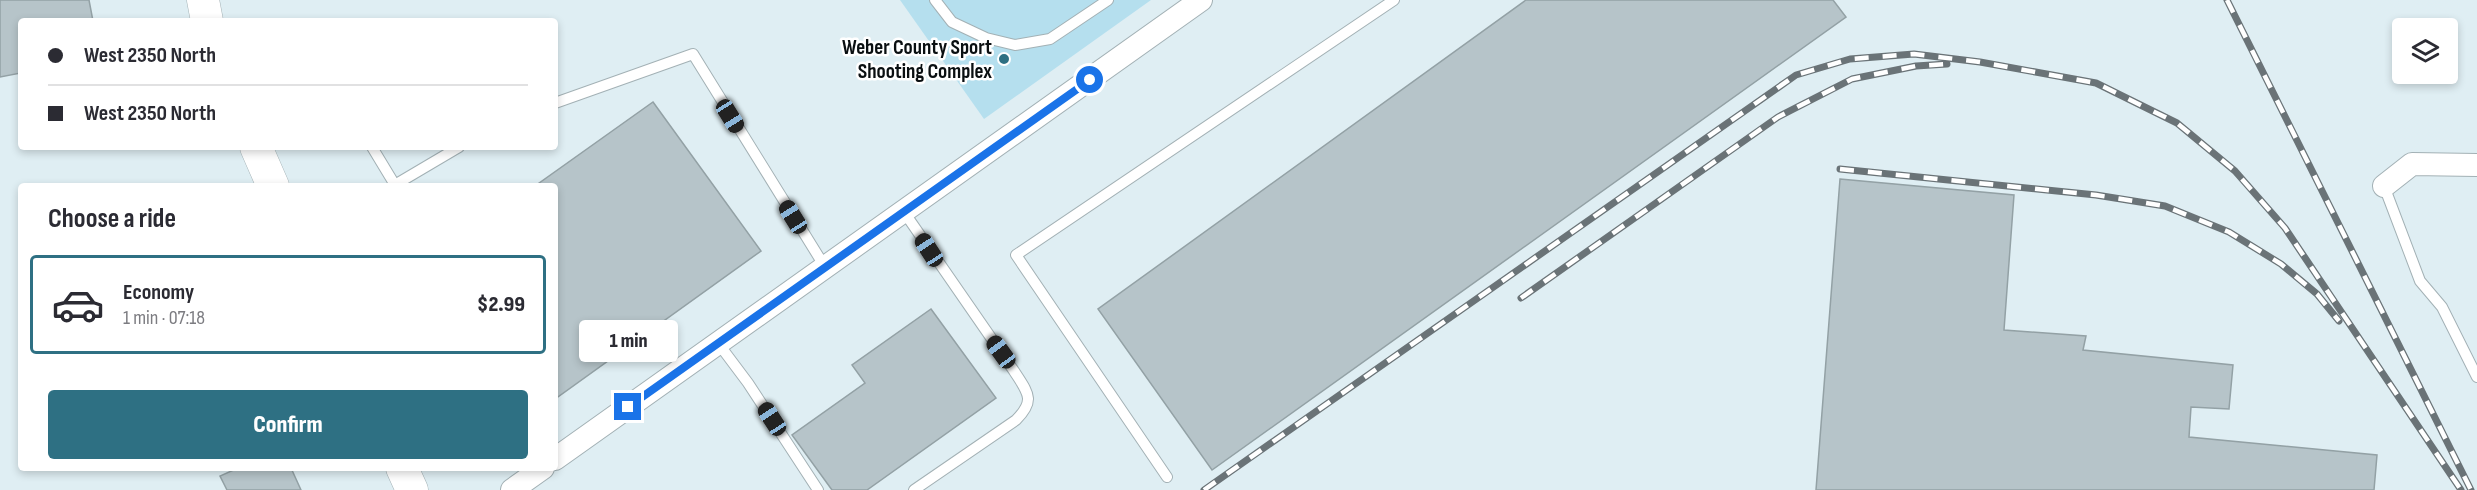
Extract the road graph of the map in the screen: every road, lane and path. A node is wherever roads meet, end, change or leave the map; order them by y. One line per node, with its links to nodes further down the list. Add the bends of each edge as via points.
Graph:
1 (203, 0): 6 (street)
2 (935, 0): 3 (lane, via 952,22 986,38 1015,45 1050,39)
3 (1108, 0)
4 (1201, 0): 16 (street)
5 (1394, 0): 23 (lane, via 1016,255)
6 (206, 18)
7 (558, 102): 17 (lane, via 693,54)
8 (257, 150): 12 (street)
9 (374, 150): 13 (lane)
10 (454, 150): 14 (lane)
11 (2477, 165): 15 (street, via 2412,164)
12 (272, 183)
13 (393, 183)
14 (397, 183)
15 (2384, 186): 19 (lane, via 2420,281 2442,306)
16 (904, 212): 17 (street); 27 (lane, via 1020,380 1029,399 1026,410 1016,420)
17 (825, 267): 18 (street)
18 (718, 343): 20 (street); 26 (lane)
19 (2477, 377)
20 (558, 457)
21 (403, 471): 24 (street)
22 (539, 471): 25 (street)
23 (1167, 477)
24 (412, 490)
25 (512, 490)
26 (818, 490)
27 (914, 490)

